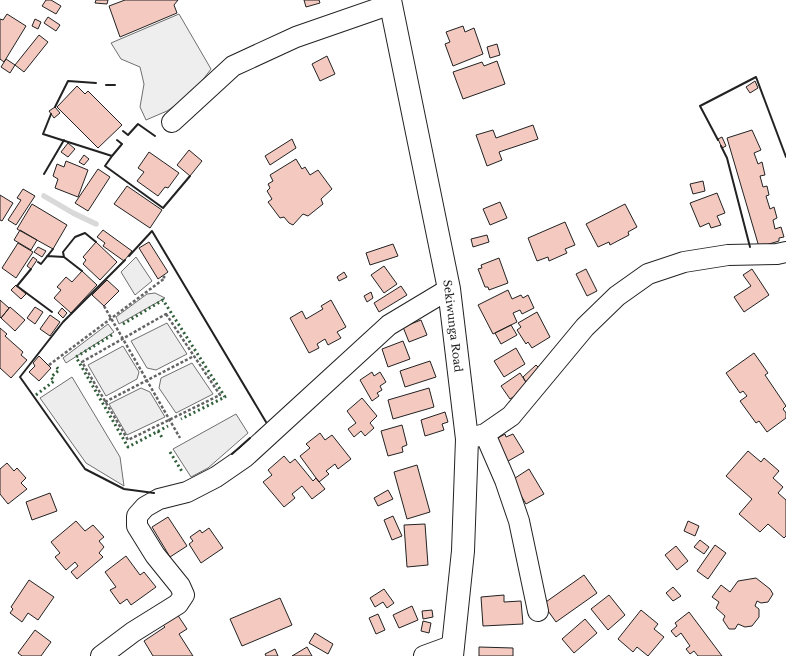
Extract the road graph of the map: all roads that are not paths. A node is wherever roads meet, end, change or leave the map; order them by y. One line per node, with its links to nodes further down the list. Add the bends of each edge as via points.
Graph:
1 (391, 2): 2 (street, via 296,37 233,66); 4 (main road, Sekiwunga Road)
2 (172, 122)
3 (786, 252): 5 (street, via 728,255 684,262 648,274 617,296 585,327 511,416)
4 (449, 289): 5 (main road, Sekiwunga Road); 8 (street, via 389,325 244,457 216,477 187,492 159,499 145,507 137,516 137,526 154,555 180,586 184,595 178,604)
5 (476, 437): 6 (street, via 505,480 519,521); 7 (main road, Sekiwunga Road)
6 (538, 611)
7 (453, 651): 9 (street)
8 (101, 656)
9 (424, 656)

